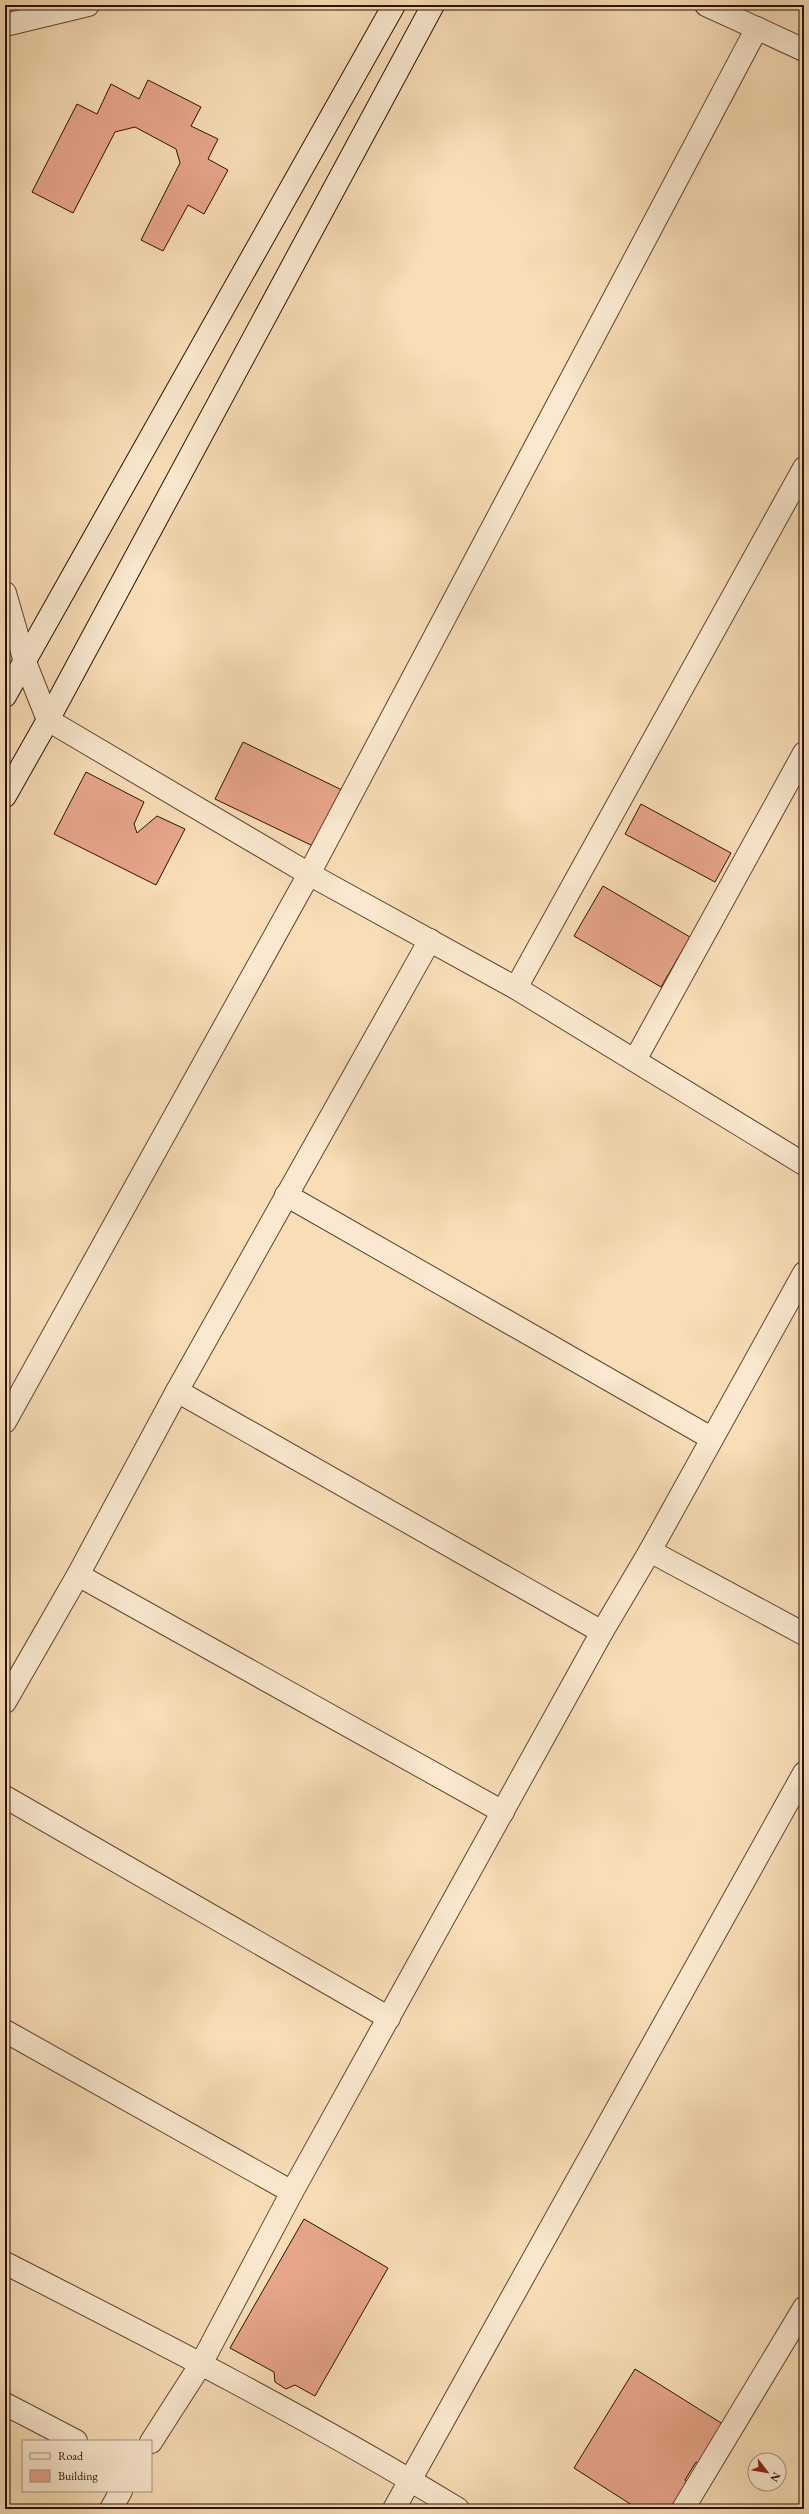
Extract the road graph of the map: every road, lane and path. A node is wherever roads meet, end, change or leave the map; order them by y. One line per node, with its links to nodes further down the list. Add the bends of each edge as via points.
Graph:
1 (88, 5): 5 (street)
2 (394, 5): 10 (street)
3 (433, 5): 12 (street)
4 (706, 5): 6 (street)
5 (5, 25)
6 (757, 28): 7 (street); 15 (street)
7 (804, 50)
8 (804, 468): 17 (street)
9 (5, 593): 10 (street)
10 (25, 662): 11 (street); 12 (street)
11 (5, 696)
12 (48, 720): 14 (street); 15 (street)
13 (804, 753): 18 (street)
14 (5, 796)
15 (309, 874): 16 (street); 23 (street)
16 (430, 940): 17 (street); 20 (street)
17 (516, 988): 18 (street)
18 (635, 1060): 19 (street)
19 (804, 1164)
20 (286, 1195): 22 (street); 24 (street)
21 (804, 1273): 24 (street)
22 (177, 1391): 26 (street); 27 (street)
23 (5, 1422)
24 (711, 1438): 25 (street)
25 (650, 1550): 27 (street); 28 (street)
26 (78, 1575): 29 (street); 32 (street)
27 (602, 1632): 32 (street)
28 (804, 1634)
29 (5, 1702)
30 (804, 1773): 42 (street)
31 (5, 1797): 33 (street)
32 (503, 1812): 33 (street)
33 (388, 2018): 35 (street)
34 (5, 2031): 35 (street)
35 (292, 2192): 38 (street)
36 (5, 2263): 38 (street)
37 (804, 2308): 47 (street)
38 (201, 2364): 41 (street); 42 (street)
39 (5, 2404): 40 (street)
40 (74, 2440)
41 (152, 2440)
42 (411, 2480): 45 (street); 46 (street)
43 (120, 2492): 44 (street)
44 (111, 2509)
45 (394, 2509)
46 (458, 2509)
47 (683, 2509)

